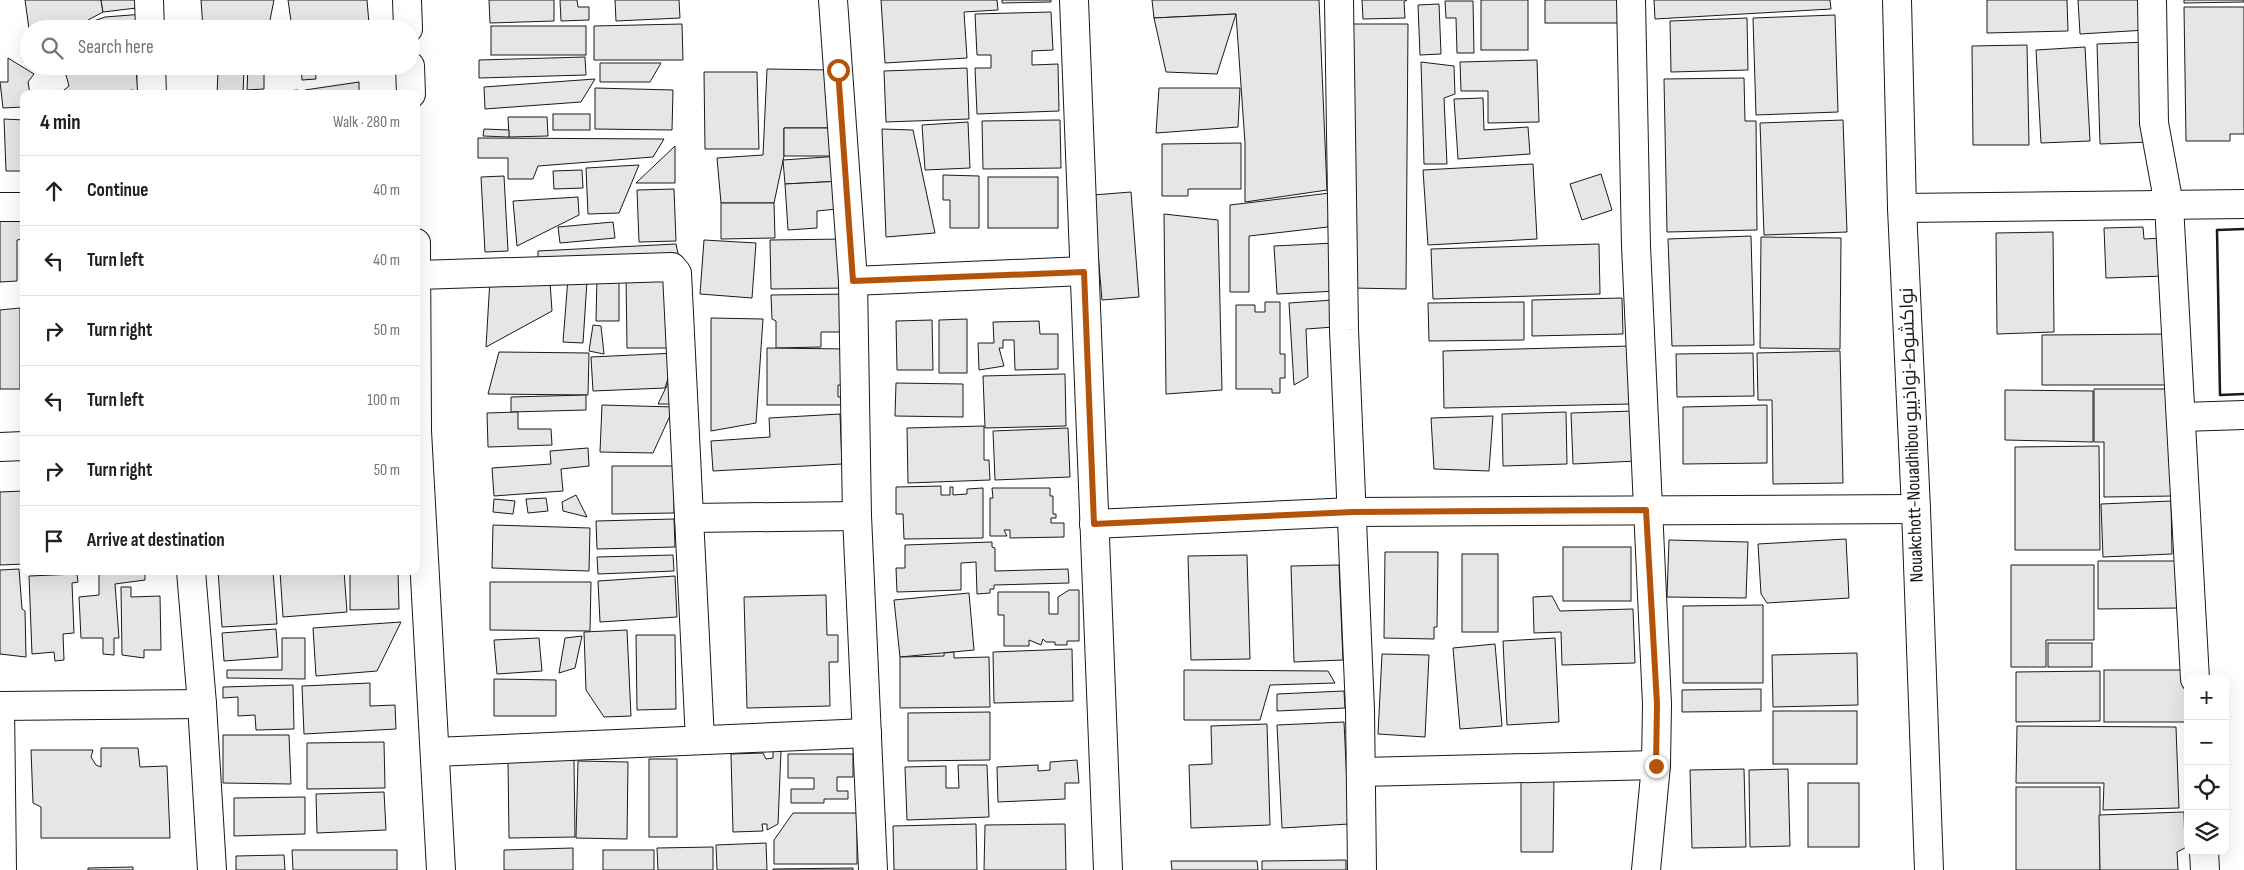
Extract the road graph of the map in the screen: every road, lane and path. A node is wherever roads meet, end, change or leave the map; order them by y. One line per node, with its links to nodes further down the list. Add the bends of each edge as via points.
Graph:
1 (149, 0): 9 (main road)
2 (407, 0): 10 (main road)
3 (834, 0): 22 (main road)
4 (1074, 0): 20 (main road)
5 (1339, 0): 30 (main road, via 1344,330)
6 (1631, 0): 29 (main road)
7 (1897, 0): 19 (main road, Nouakchott-Nouadhibou نواكشوط-نواذيبو)
8 (2152, 0): 15 (main road, via 2154,123)
9 (150, 20)
10 (408, 20)
11 (151, 75): 13 (main road)
12 (410, 75): 14 (main road)
13 (152, 90)
14 (410, 90)
15 (2169, 204): 16 (main road); 19 (main road); 24 (main road)
16 (2244, 204)
17 (20, 207): 18 (main road)
18 (0, 208)
19 (1902, 208): 28 (main road, Nouakchott-Nouadhibou نواكشوط-نواذيبو)
20 (1084, 272): 22 (main road); 33 (main road)
21 (420, 275): 32 (main road, via 672,267 676,271)
22 (853, 281): 31 (main road)
23 (2244, 414): 24 (main road)
24 (2182, 417): 35 (main road)
25 (20, 446): 26 (main road)
26 (0, 447)
27 (420, 499): 40 (main road)
28 (1916, 509): 29 (main road); 51 (main road, Nouakchott-Nouadhibou نواكشوط-نواذيبو)
29 (1646, 510): 30 (main road); 41 (main road, via 1657,704)
30 (1353, 512): 33 (main road); 42 (main road)
31 (857, 516): 32 (main road); 38 (main road)
32 (689, 518): 39 (main road)
33 (1094, 524): 48 (main road)
34 (191, 575): 36 (main road)
35 (2195, 675)
36 (202, 704): 37 (main road); 45 (main road)
37 (0, 706): 44 (main road)
38 (867, 733): 39 (main road); 47 (main road)
39 (700, 740): 40 (main road)
40 (435, 752): 46 (main road)
41 (1656, 766): 42 (main road); 50 (main road)
42 (1361, 772): 49 (main road)
43 (2204, 855): 52 (main road)
44 (2, 870)
45 (212, 870)
46 (441, 870)
47 (873, 870)
48 (1108, 870)
49 (1362, 870)
50 (1646, 870)
51 (1929, 870)
52 (2205, 870)

